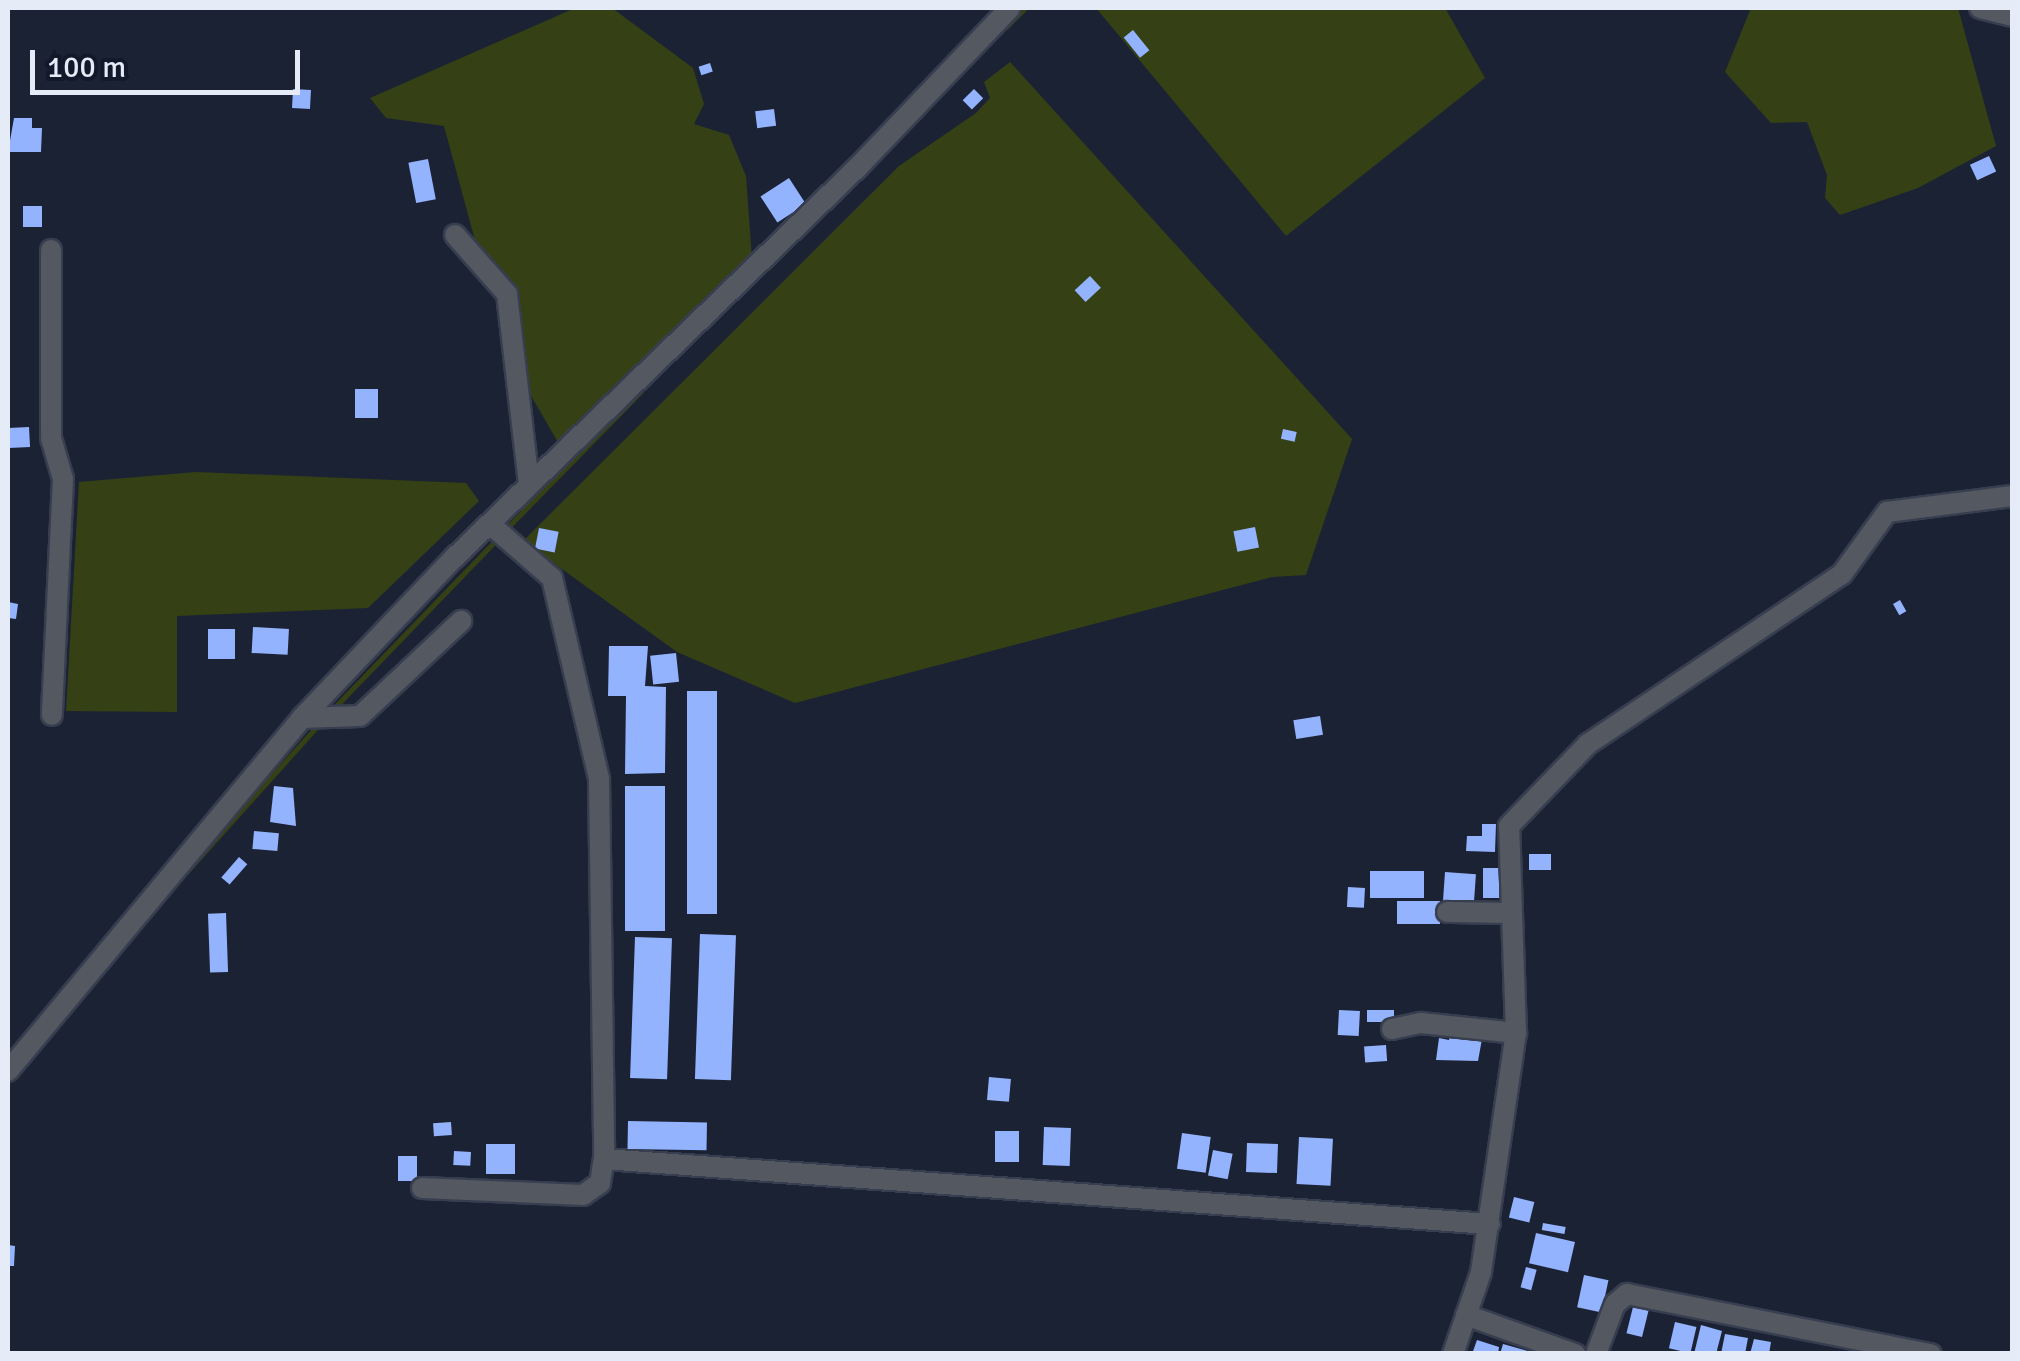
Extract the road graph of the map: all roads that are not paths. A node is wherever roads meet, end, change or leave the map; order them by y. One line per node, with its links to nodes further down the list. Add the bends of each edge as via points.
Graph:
1 (1010, 8): 6 (street, via 858,167)
2 (1980, 8): 3 (street)
3 (2012, 16)
4 (455, 234): 6 (street, via 507,294)
5 (51, 250): 10 (street, via 51,438 63,478)
6 (529, 484): 8 (street)
7 (2012, 496): 13 (street, via 1887,512 1842,574 1588,744 1509,826)
8 (497, 532): 11 (street); 17 (street, via 554,585 598,778)
9 (461, 621): 11 (street, via 383,698 350,718)
10 (52, 715)
11 (311, 718): 16 (street)
12 (1446, 912): 13 (street)
13 (1512, 912): 15 (street)
14 (1392, 1029): 15 (street, via 1421,1023)
15 (1516, 1033): 19 (street)
16 (8, 1072)
17 (604, 1159): 18 (street, via 600,1184 583,1195); 19 (street)
18 (422, 1188)
19 (1490, 1224): 20 (street)
20 (1466, 1315): 21 (street); 22 (street)
21 (1453, 1354)
22 (1575, 1354)
23 (1596, 1354): 24 (street, via 1615,1304 1627,1294)
24 (1931, 1354)

